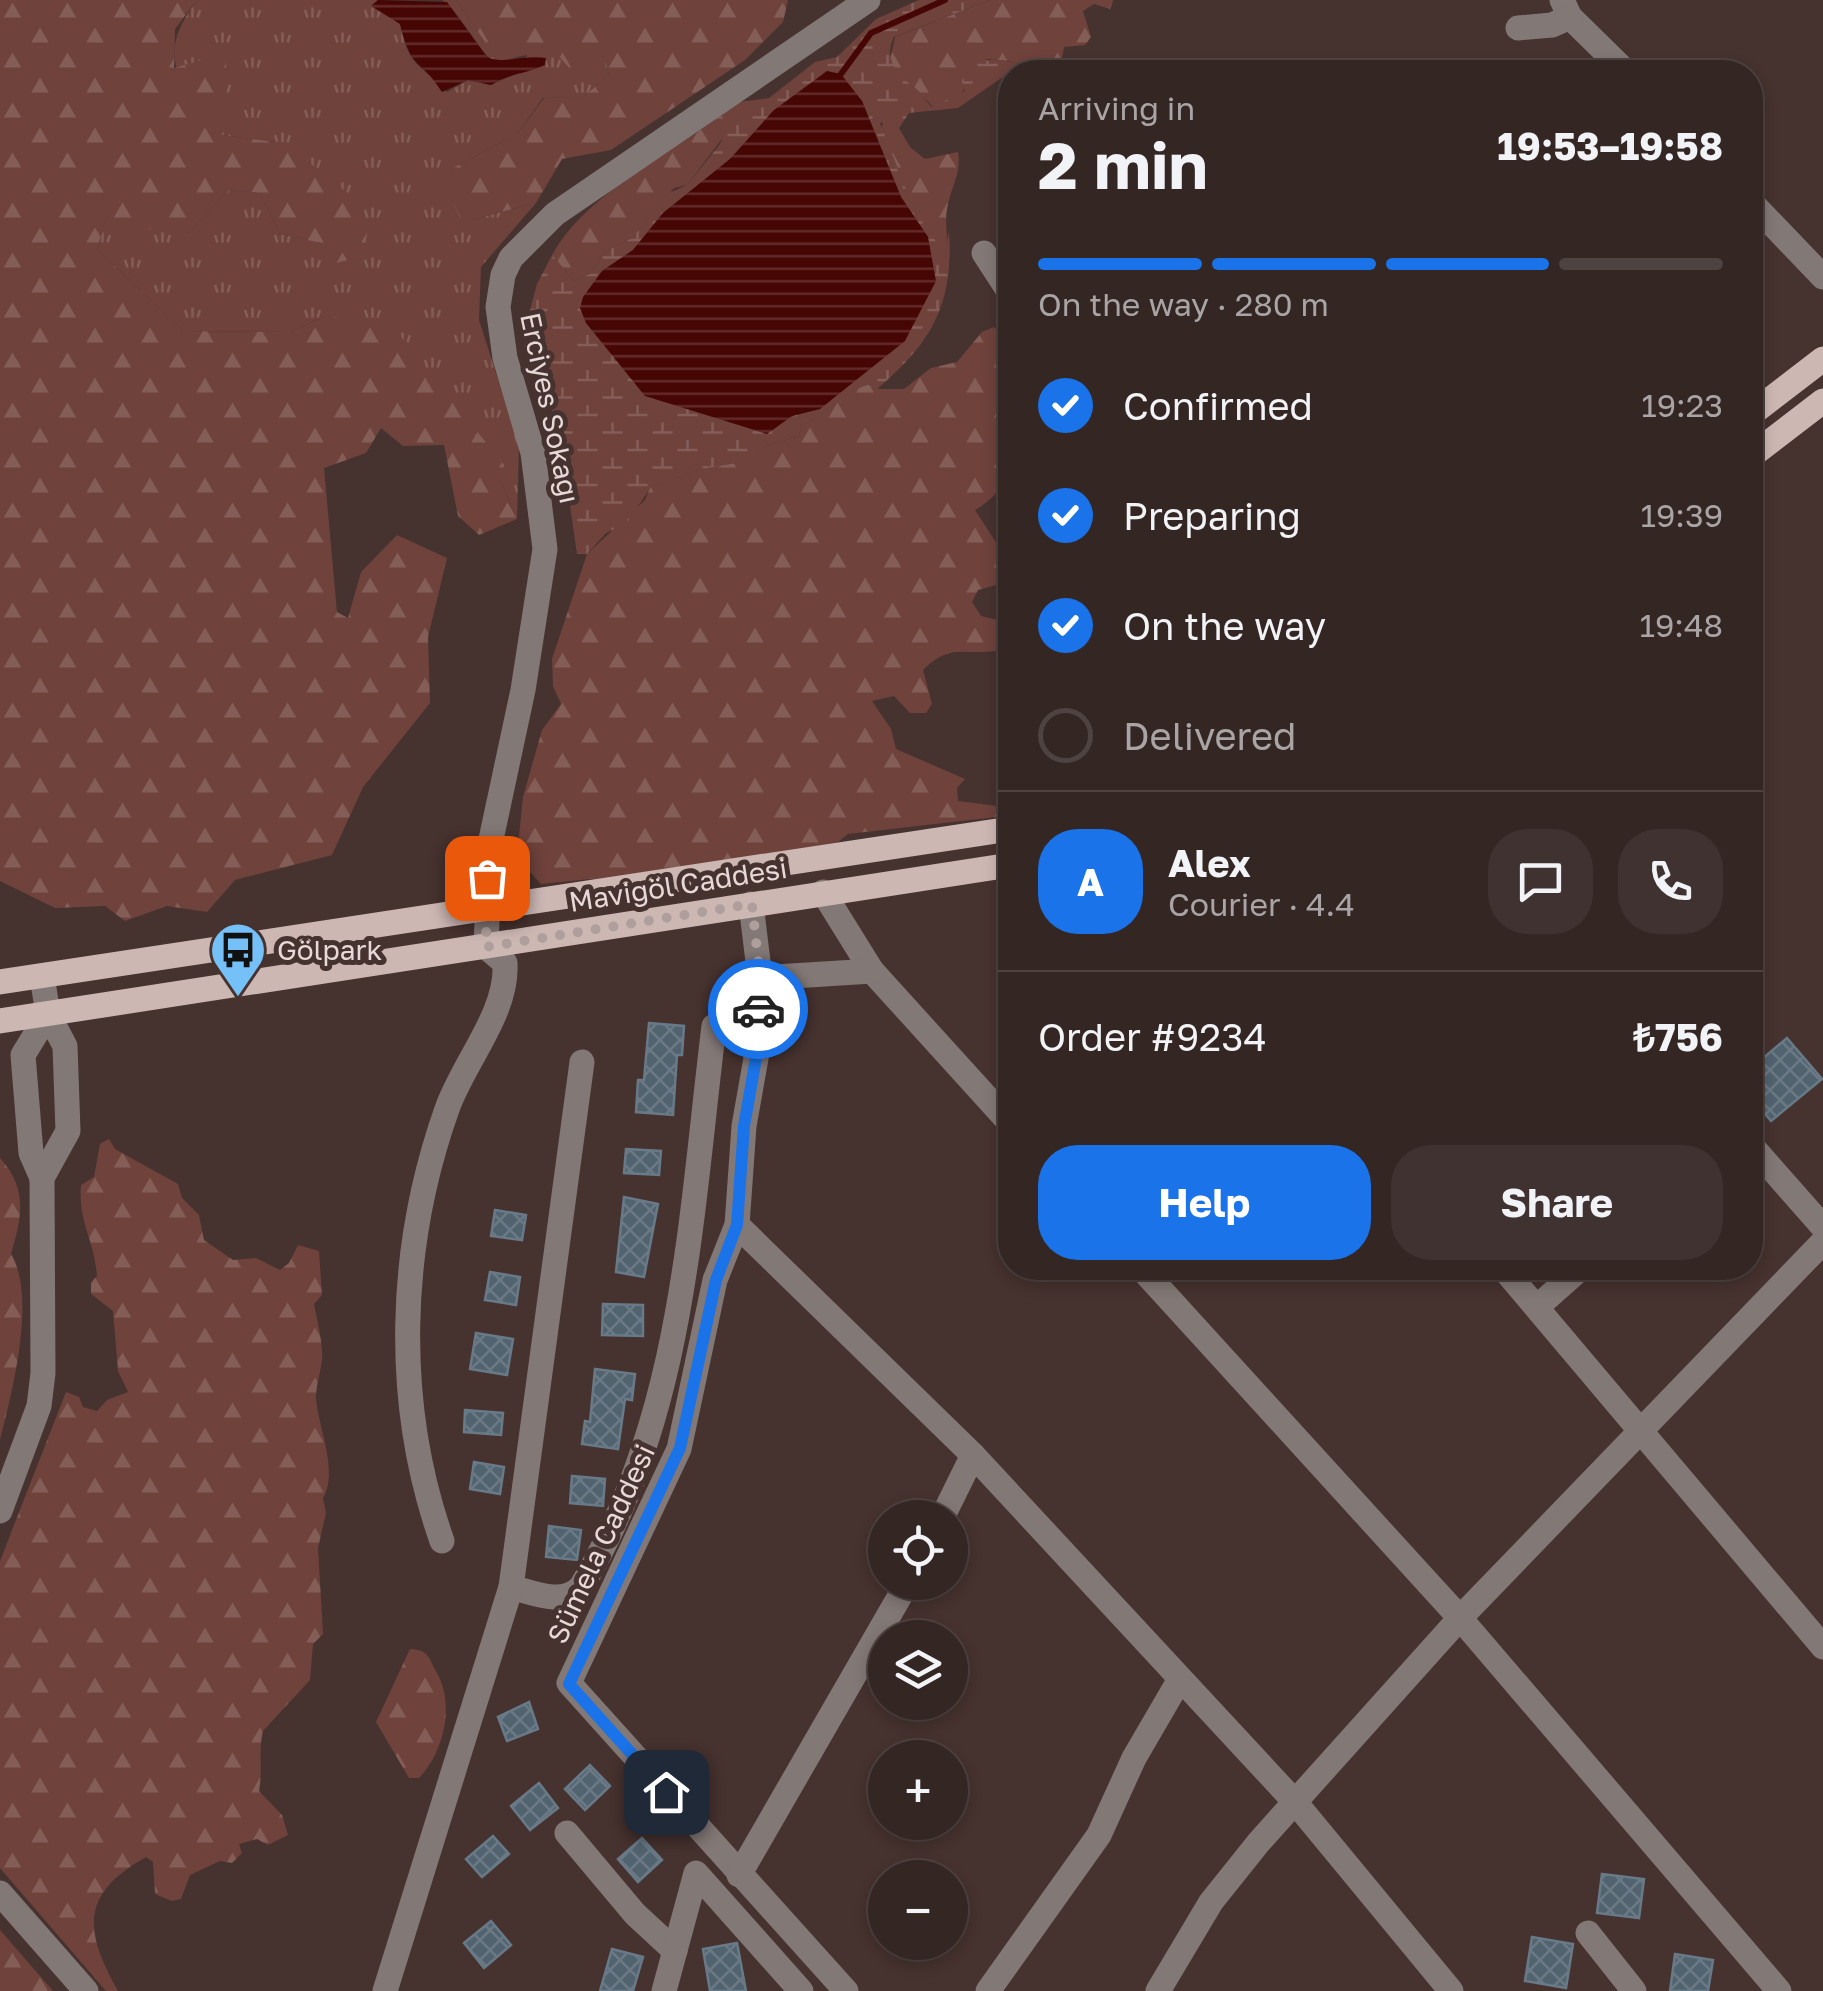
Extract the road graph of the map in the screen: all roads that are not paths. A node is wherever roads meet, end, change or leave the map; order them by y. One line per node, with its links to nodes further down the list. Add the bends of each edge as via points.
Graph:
1 (868, 0): 17 (street, Erciyes Sokağı, via 555,214 503,275 499,328 534,453 545,549 490,844)
2 (1566, 8): 3 (street, via 1552,26); 4 (street)
3 (1518, 28)
4 (1615, 60)
5 (1763, 215): 8 (street)
6 (984, 253): 7 (street)
7 (998, 275)
8 (1823, 277)
9 (1823, 359): 11 (main road)
10 (1823, 401): 12 (main road)
11 (1763, 405)
12 (1763, 448)
13 (998, 831): 17 (main road, Mavigöl Caddesi)
14 (998, 867): 15 (main road, Mavigöl Caddesi)
15 (823, 892): 16 (main road, Mavigöl Caddesi); 19 (street)
16 (752, 904): 18 (main road, Mavigöl Caddesi); 21 (street, Sümela Caddesi)
17 (485, 912): 18 (street, Erciyes Sokağı); 20 (main road, Mavigöl Caddesi)
18 (486, 947): 23 (main road, Mavigöl Caddesi); 43 (street, via 505,963 506,988 448,1109 425,1196 405,1350 420,1481)
19 (872, 971): 21 (street); 27 (street)
20 (42, 976): 22 (main road, Mavigöl Caddesi); 23 (street)
21 (760, 978): 32 (street, Sümela Caddesi)
22 (0, 982)
23 (48, 1014): 24 (main road, Mavigöl Caddesi); 28 (street, via 65,1046); 29 (street, via 24,1055)
24 (0, 1022)
25 (714, 1026): 44 (street, via 680,1300 656,1422 582,1587 547,1597)
26 (582, 1062): 44 (street)
27 (998, 1110)
28 (67, 1119): 29 (street, via 45,1113); 31 (street, via 68,1131)
29 (28, 1121): 31 (street, via 30,1153)
30 (1763, 1159): 33 (street)
31 (42, 1178): 42 (street, via 41,1390)
32 (737, 1225): 40 (street); 51 (street, Sümela Caddesi, via 716,1280 680,1448 569,1684)
33 (1823, 1226)
34 (1823, 1242): 39 (street)
35 (1152, 1280): 46 (street)
36 (1513, 1280): 38 (street)
37 (1568, 1280): 38 (street)
38 (1536, 1308): 39 (street)
39 (1641, 1434): 46 (street); 47 (street)
40 (973, 1455): 41 (street); 48 (street)
41 (951, 1500)
42 (0, 1511)
43 (442, 1541)
44 (511, 1587): 57 (street)
45 (898, 1600): 51 (street)
46 (1460, 1618): 49 (street); 64 (street)
47 (1823, 1647)
48 (1180, 1679): 49 (street); 61 (street, via 1098,1835)
49 (1295, 1802): 55 (street); 62 (street, via 1211,1902)
50 (567, 1833): 54 (street)
51 (739, 1874): 60 (street, Sümela Caddesi)
52 (0, 1892): 56 (street)
53 (1588, 1934): 63 (street)
54 (675, 1951): 58 (street); 59 (street, via 696,1873)
55 (1443, 1988)
56 (86, 1991)
57 (385, 1991)
58 (664, 1991)
59 (801, 1991)
60 (846, 1991)
61 (988, 1991)
62 (1158, 1991)
63 (1634, 1991)
64 (1779, 1991)

